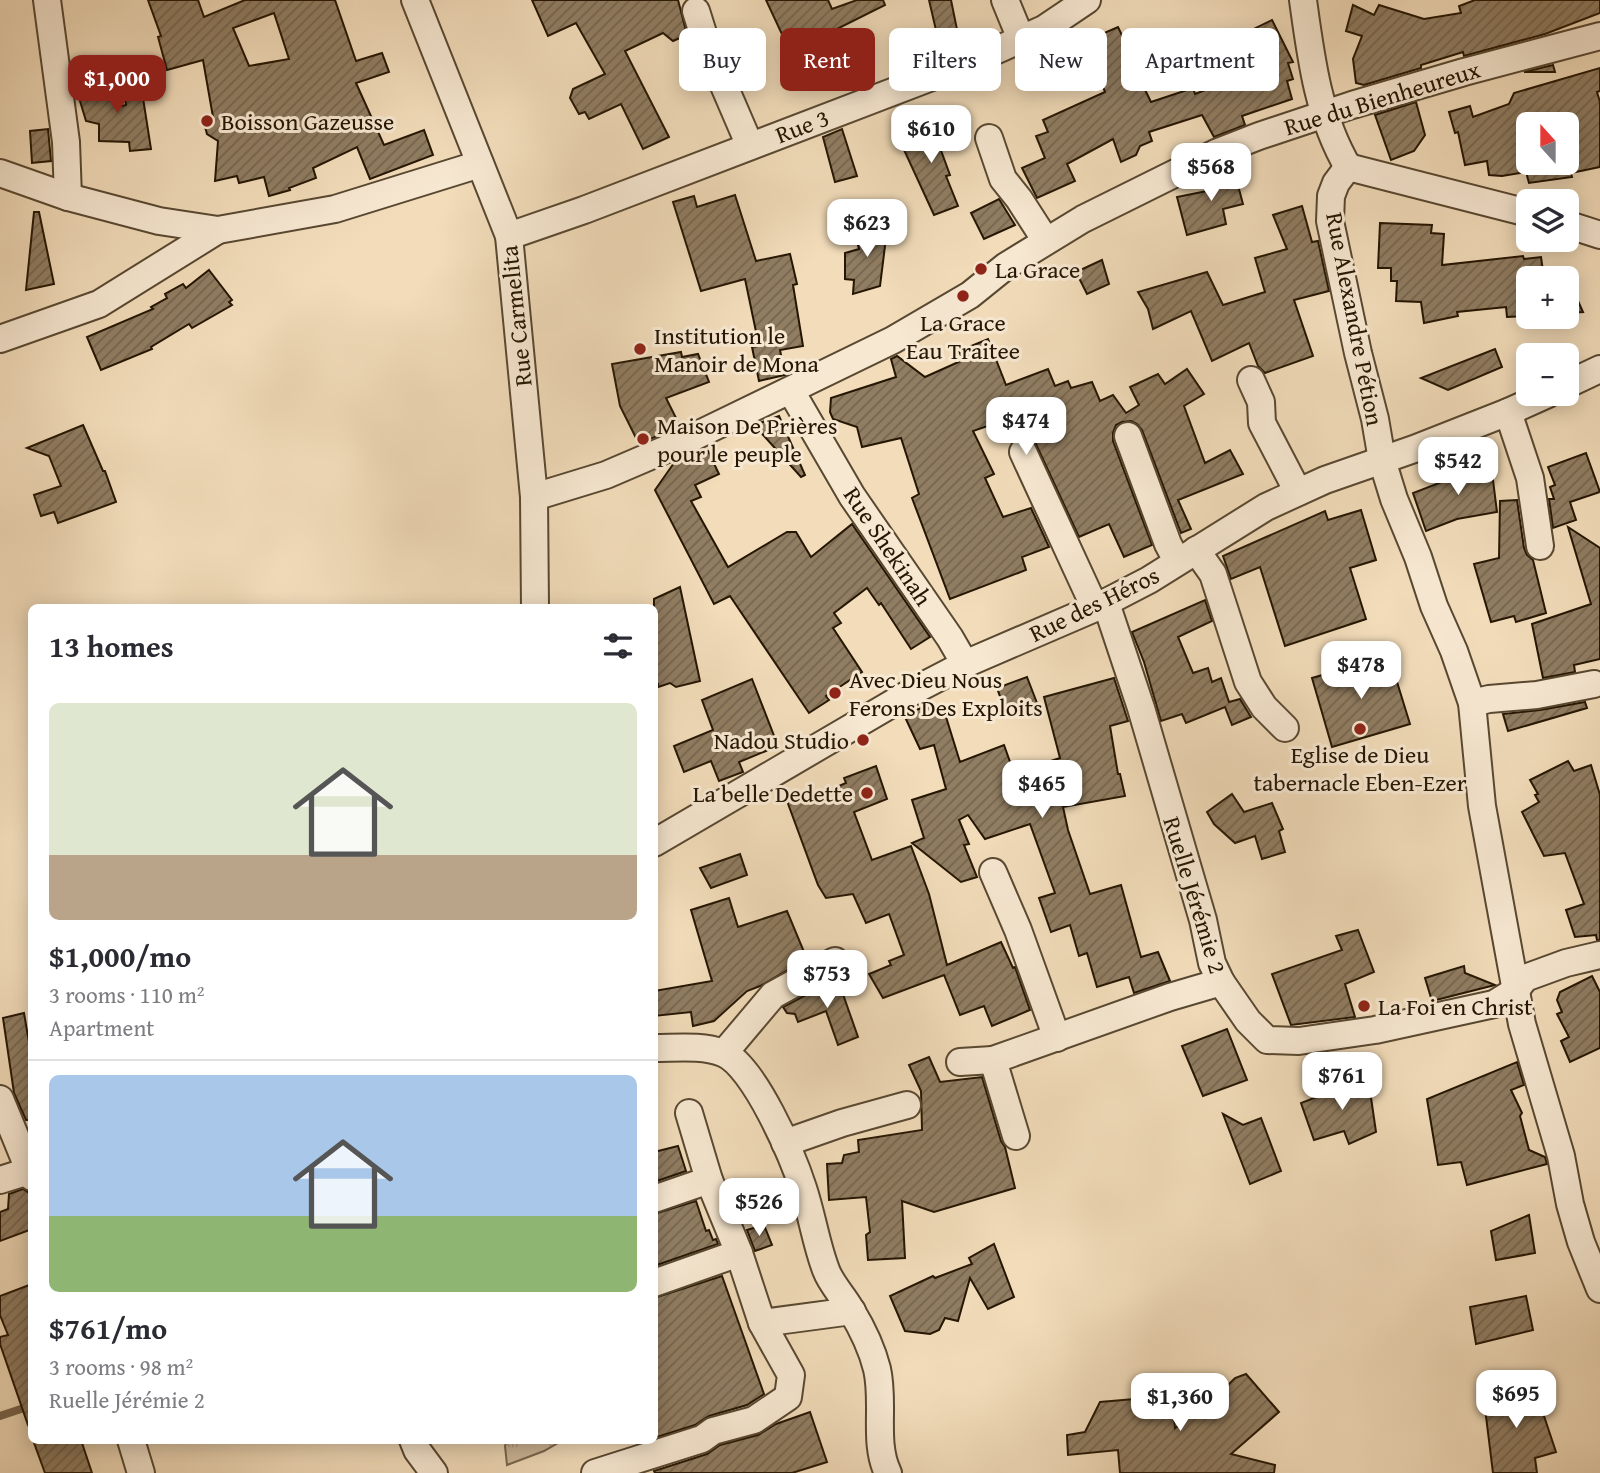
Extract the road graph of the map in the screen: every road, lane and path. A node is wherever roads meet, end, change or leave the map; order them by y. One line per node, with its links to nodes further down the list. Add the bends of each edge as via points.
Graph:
1 (47, 0): 17 (street, via 66,142)
2 (415, 0): 14 (street, Rue Carmelita)
3 (1005, 0): 7 (street)
4 (1087, 0): 8 (street, Rue 3)
5 (1303, 0): 11 (street)
6 (696, 11): 13 (street)
7 (1016, 28)
8 (1045, 28)
9 (1600, 36): 11 (street, Rue du Bienheureux)
10 (1015, 42): 13 (street, Rue 3)
11 (1324, 116): 15 (street); 23 (street, Rue du Bienheureux, via 1218,152)
12 (989, 138): 23 (street, via 1003,178)
13 (750, 146): 22 (street, Rue 3)
14 (480, 164): 20 (street, via 335,209); 22 (street, Rue Carmelita)
15 (1348, 167): 18 (street); 33 (street, Rue Alexandre Pétion, via 1331,196 1330,222)
16 (0, 173): 17 (street)
17 (68, 197): 20 (street, via 159,221)
18 (1516, 210)
19 (1579, 228): 21 (street)
20 (218, 230): 24 (street, via 100,304)
21 (1600, 235)
22 (509, 236): 35 (street, Rue Carmelita)
23 (1046, 241): 28 (street, Rue du Bienheureux, via 942,312)
24 (0, 340)
25 (1600, 369): 26 (street)
26 (1579, 379)
27 (1251, 380): 34 (street, via 1261,402 1262,423)
28 (791, 391): 35 (street, Rue du Bienheureux, via 606,475); 40 (street, Rue Shekinah, via 852,496)
29 (1521, 406): 30 (street, Rue des Héros)
30 (1508, 412): 33 (street, Rue des Héros); 36 (street, via 1530,478)
31 (1128, 436): 37 (street, via 1168,544)
32 (1023, 452): 39 (street, Ruelle Jérémie 2)
33 (1382, 460): 34 (street, Rue des Héros); 42 (street, Rue Alexandre Pétion)
34 (1298, 492): 37 (street, Rue des Héros)
35 (534, 497): 38 (street, Rue Carmelita)
36 (1540, 546)
37 (1186, 556): 39 (street, Rue des Héros); 43 (street, via 1213,574 1248,682)
38 (535, 604)
39 (1100, 606): 40 (street, Rue des Héros); 48 (street, Ruelle Jérémie 2, via 1118,635)
40 (965, 664): 44 (street, Rue des Héros)
41 (1594, 684): 42 (street)
42 (1472, 703): 49 (street, Rue Alexandre Pétion, via 1482,806)
43 (1285, 728)
44 (658, 841)
45 (993, 872): 50 (street)
46 (1600, 955): 49 (street, Ruelle Jérémie 2, via 1525,978)
47 (835, 961): 52 (street, via 773,995)
48 (1221, 982): 49 (street, Ruelle Jérémie 2, via 1267,1040 1299,1041 1452,1015 1494,1004); 50 (street)
49 (1515, 992): 67 (street, Rue Alexandre Pétion, via 1570,1204)
50 (1057, 1038): 53 (street)
51 (658, 1048): 52 (street, via 694,1047)
52 (724, 1053): 59 (street, via 739,1064 758,1091)
53 (993, 1060): 54 (street); 58 (street)
54 (960, 1062)
55 (0, 1099): 60 (street)
56 (908, 1105): 59 (street)
57 (689, 1113): 63 (street)
58 (1016, 1136)
59 (785, 1143): 68 (street, via 826,1272)
60 (28, 1168)
61 (28, 1173): 62 (street)
62 (0, 1180)
63 (709, 1180): 64 (street); 65 (street)
64 (658, 1198)
65 (739, 1254): 66 (street); 69 (street)
66 (658, 1282)
67 (1600, 1289)
68 (852, 1311): 69 (street); 76 (street, via 876,1366 882,1396 881,1459)
69 (762, 1323): 72 (street, via 791,1375 788,1397 754,1420 713,1431 702,1439)
70 (132, 1444): 73 (street)
71 (415, 1444): 74 (street)
72 (625, 1458): 75 (street)
73 (141, 1473)
74 (434, 1473)
75 (595, 1473)
76 (888, 1473)

